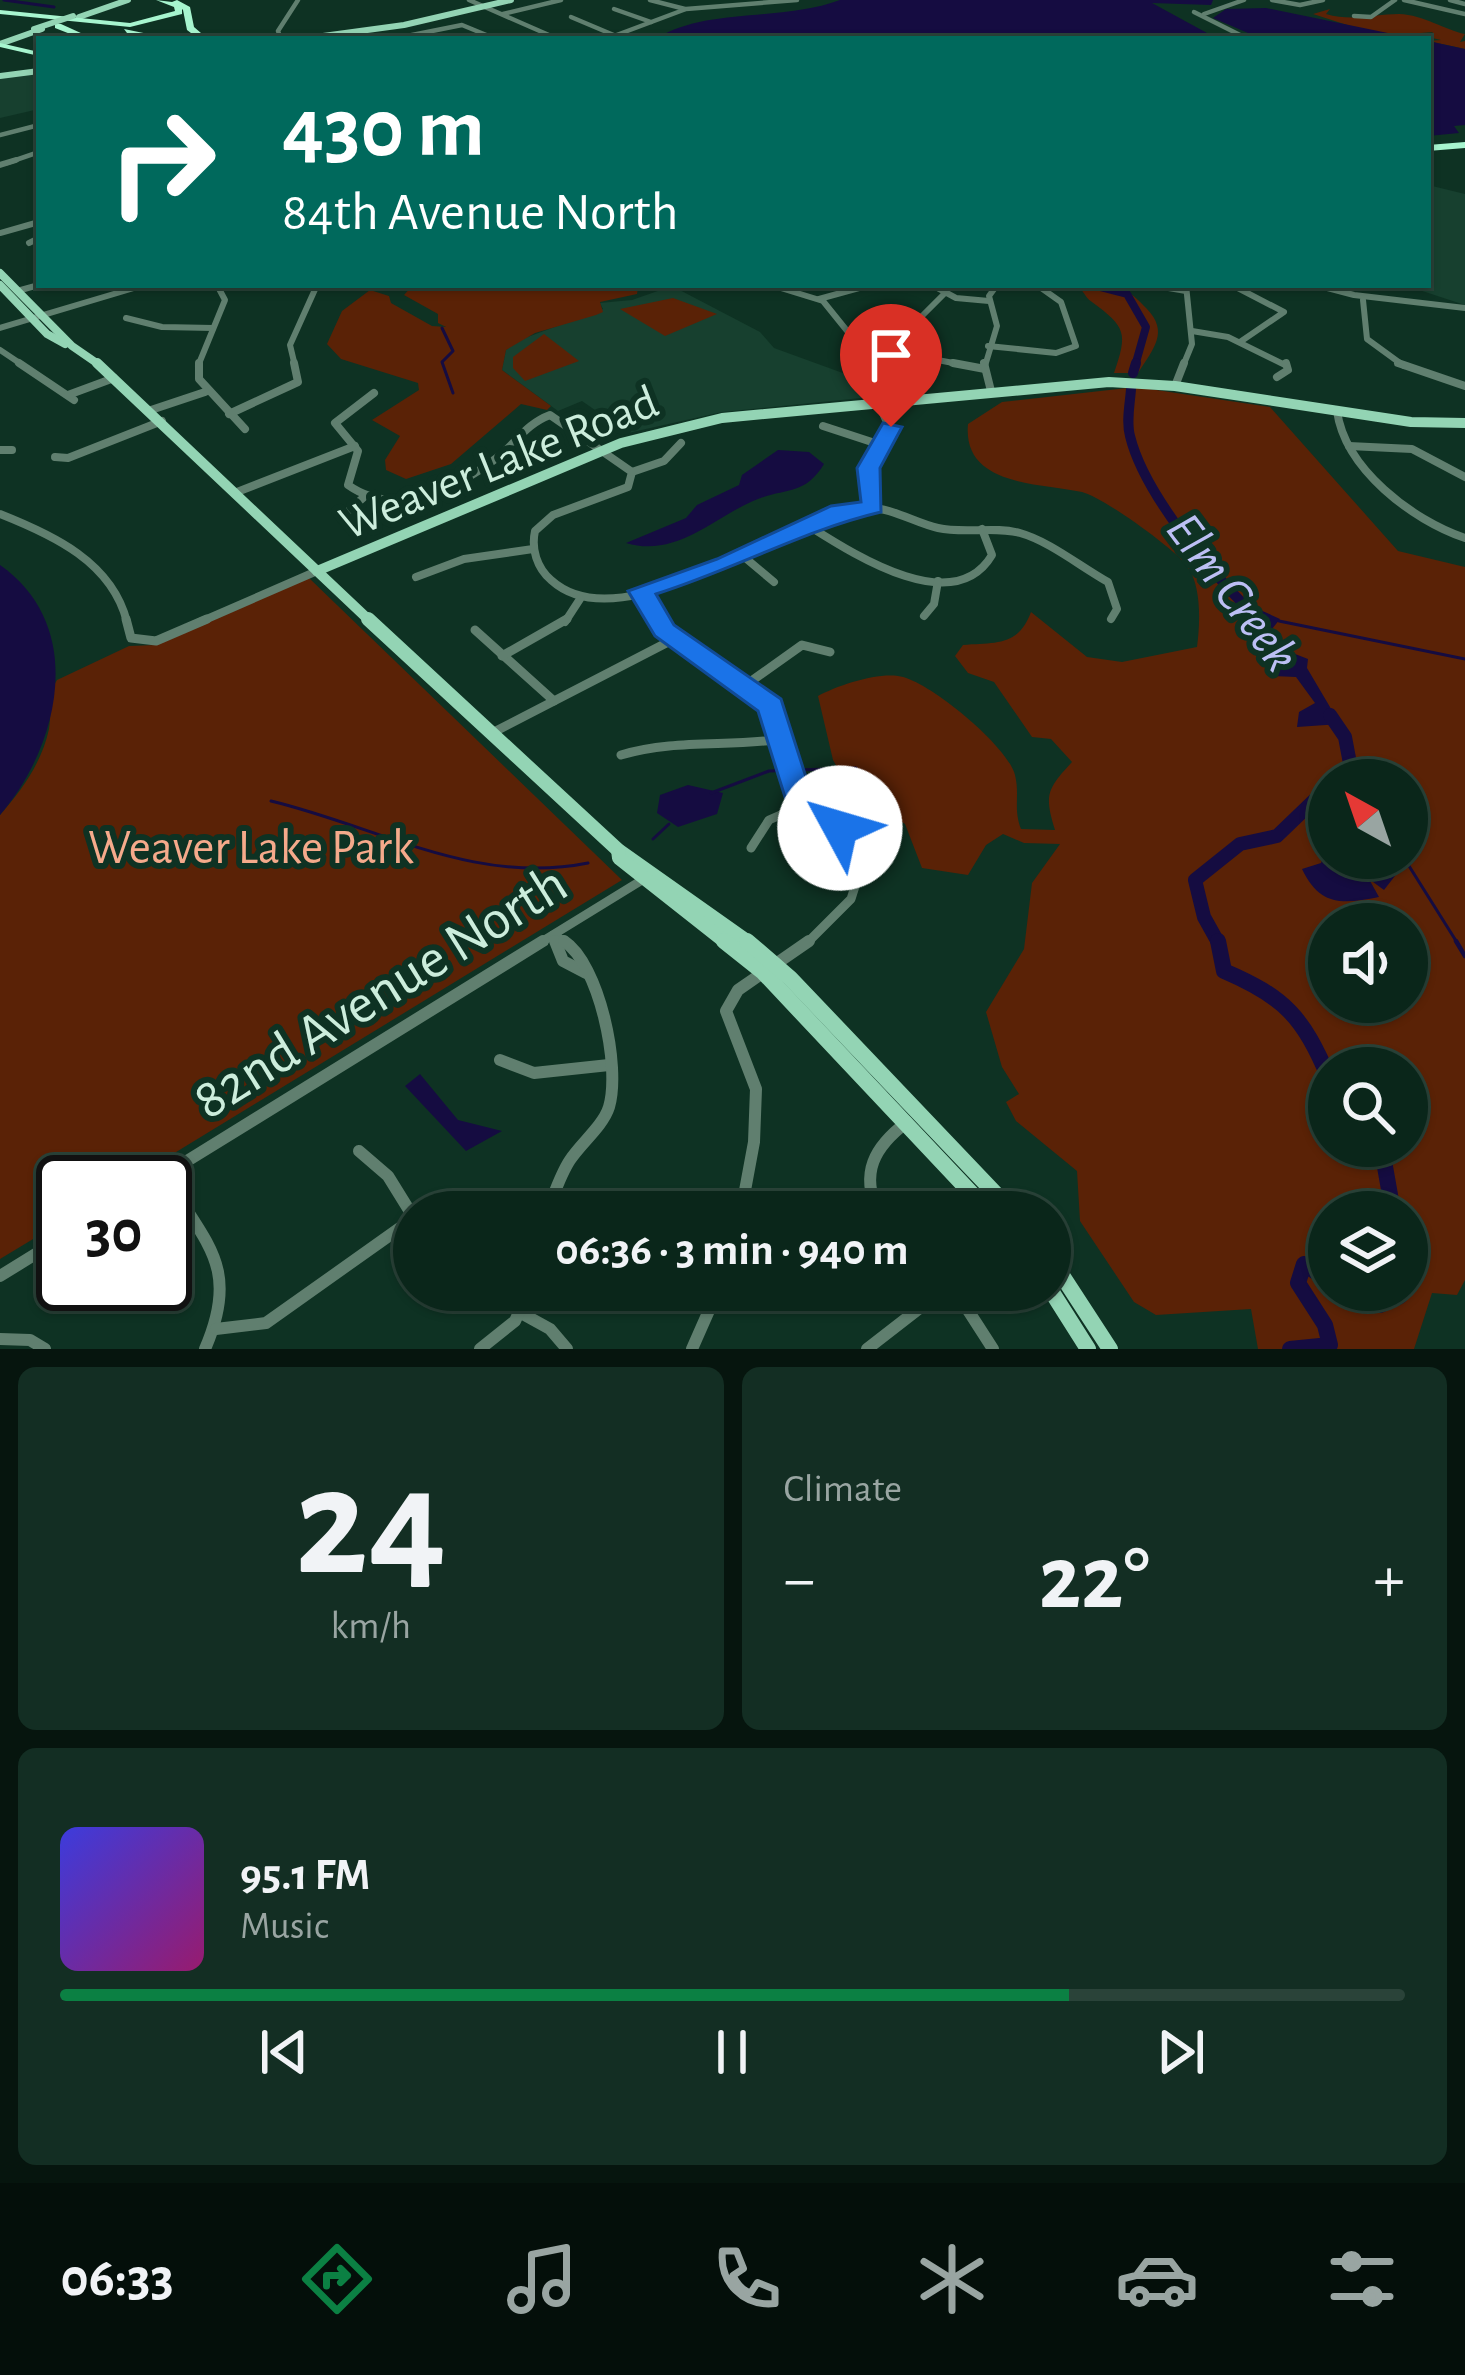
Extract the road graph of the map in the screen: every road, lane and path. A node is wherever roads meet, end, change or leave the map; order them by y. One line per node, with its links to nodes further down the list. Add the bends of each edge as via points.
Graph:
1 (124, 0): 30 (main road, bridge)
2 (160, 0): 26 (highway, via 178,12 139,25)
3 (170, 0): 35 (highway, via 188,8 190,28)
4 (298, 0): 36 (street)
5 (469, 0): 18 (street)
6 (511, 0): 18 (main road)
7 (561, 0): 24 (street)
8 (650, 0): 20 (street)
9 (752, 0): 19 (street)
10 (797, 0): 19 (street)
11 (1244, 0): 25 (street)
12 (1272, 0): 13 (street)
13 (1323, 0)
14 (1395, 0): 27 (street, via 1368,18)
15 (1405, 0): 21 (street)
16 (1450, 0): 21 (street)
17 (808, 1): 19 (street)
18 (485, 6): 24 (street); 31 (main road)
19 (760, 8): 20 (street)
20 (686, 9): 29 (street)
21 (1465, 9)
22 (614, 10): 29 (street)
23 (1194, 12): 25 (street)
24 (503, 14): 42 (street)
25 (1204, 14): 44 (street)
26 (2, 15): 30 (highway); 34 (highway)
27 (1354, 16)
28 (571, 17): 43 (street)
29 (651, 22): 43 (street)
30 (40, 27): 32 (highway); 33 (highway); 45 (main road)
31 (379, 29): 37 (main road); 38 (main road); 39 (street)
32 (78, 36)
33 (112, 36)
34 (143, 36)
35 (200, 36)
36 (279, 36)
37 (310, 36)
38 (324, 36)
39 (385, 36)
40 (404, 36): 41 (street, via 462,25)
41 (488, 36)
42 (551, 36)
43 (616, 36)
44 (1242, 36)
45 (1, 43): 46 (highway)
46 (36, 52)
47 (36, 70): 48 (main road)
48 (0, 75)
49 (36, 126): 50 (street)
50 (0, 135)
51 (1465, 150): 52 (highway)
52 (1431, 152)
53 (36, 153): 54 (street)
54 (0, 165)
55 (36, 223): 56 (street)
56 (0, 232)
57 (36, 240): 58 (street)
58 (29, 243)
59 (0, 274): 73 (main road)
60 (0, 285): 82 (main road)
61 (36, 286): 73 (street)
62 (135, 288): 82 (street)
63 (219, 288): 85 (street, via 225,300)
64 (316, 288): 101 (street, via 290,345 298,382)
65 (781, 288): 75 (street)
66 (859, 288): 75 (street)
67 (937, 288): 74 (street)
68 (996, 288): 77 (street)
69 (1041, 288): 88 (street, via 1060,302 1076,346 1056,353)
70 (1186, 288): 78 (street)
71 (1238, 288): 87 (street, via 1284,310)
72 (1325, 288): 76 (street)
73 (17, 291): 82 (main road)
74 (945, 293): 77 (street); 81 (street)
75 (819, 299): 90 (street, via 848,332 885,350)
76 (1363, 300): 80 (street, via 1424,295); 94 (street, via 1366,339 1446,385)
77 (989, 302): 88 (street, via 997,326)
78 (1188, 303): 79 (street); 86 (street)
79 (1202, 304)
80 (1465, 308)
81 (921, 316)
82 (37, 317): 84 (street); 91 (main road)
83 (126, 318): 85 (street)
84 (0, 328)
85 (213, 328): 96 (street, via 198,366)
86 (1192, 331): 87 (street); 93 (street)
87 (1240, 342): 92 (street, via 1288,365)
88 (988, 346): 90 (street)
89 (0, 350): 91 (street, via 71,398)
90 (985, 371): 95 (street)
91 (117, 376): 99 (main road)
92 (1277, 377)
93 (1175, 386): 95 (main road, Weaver Lake Road); 100 (main road, Weaver Lake Road)
94 (1465, 386)
95 (995, 390): 98 (main road, Weaver Lake Road)
96 (205, 392): 99 (street); 101 (street)
97 (374, 393): 107 (street, via 335,419)
98 (878, 402): 108 (street, via 891,430); 112 (main road, Weaver Lake Road, via 688,424)
99 (151, 410): 102 (main road)
100 (1337, 411): 103 (main road, Weaver Lake Road); 109 (street, via 1337,430)
101 (229, 414): 105 (street)
102 (162, 421): 113 (street, via 70,461); 116 (main road)
103 (1465, 423)
104 (823, 426): 108 (street)
105 (245, 429)
106 (681, 443): 114 (street, via 664,461)
107 (356, 446): 116 (street); 117 (street, via 349,485)
108 (880, 446): 118 (street, via 869,468)
109 (1349, 446): 115 (street, via 1438,455); 123 (street, via 1421,521)
110 (0, 450): 111 (street)
111 (12, 450)
112 (600, 451): 114 (street); 117 (street, via 550,415 435,492 401,500); 126 (main road, Weaver Lake Road)
113 (56, 457)
114 (632, 472): 124 (street, via 628,487 545,520)
115 (1465, 477)
116 (237, 492): 126 (main road)
117 (364, 496): 120 (street)
118 (873, 507): 121 (street); 122 (street, via 940,529)
119 (0, 514): 126 (street, Weaver Lake Road, via 104,577 119,596 130,638 144,643)
120 (344, 515)
121 (809, 526): 125 (street); 128 (street, via 878,566)
122 (982, 529): 128 (street, via 988,567 965,580); 133 (street, via 1032,536 1102,577 1115,595)
123 (1465, 538)
124 (532, 549): 127 (street, via 464,559); 131 (street, via 551,584)
125 (743, 556): 129 (street); 130 (street)
126 (317, 571): 140 (main road)
127 (416, 577)
128 (938, 581): 132 (street)
129 (774, 582)
130 (641, 591): 131 (street); 135 (street)
131 (580, 599): 137 (street, via 562,626)
132 (924, 616)
133 (1111, 619)
134 (475, 630): 137 (street)
135 (674, 639): 138 (street); 139 (street)
136 (830, 652): 138 (street, via 802,645)
137 (502, 656): 139 (street)
138 (742, 687): 141 (street, via 771,706)
139 (554, 701): 140 (street)
140 (492, 733): 145 (main road)
141 (783, 740): 142 (street, via 661,743); 143 (street)
142 (620, 755)
143 (800, 806): 144 (street, via 769,820); 147 (street, via 857,839 865,864 836,920)
144 (751, 848)
145 (647, 877): 146 (street, 82nd Avenue North); 147 (main road)
146 (554, 934): 149 (street, via 560,957 586,973 603,1003); 152 (street, 82nd Avenue North)
147 (768, 968): 150 (main road); 155 (street, via 724,1011 755,1084)
148 (500, 1060): 149 (street, via 534,1073)
149 (609, 1065): 154 (street, via 608,1111)
150 (913, 1118): 156 (street, via 884,1138 870,1162); 157 (main road); 158 (main road)
151 (359, 1151): 153 (street)
152 (192, 1158)
153 (397, 1191)
154 (556, 1191)
155 (743, 1191)
156 (870, 1191)
157 (972, 1191)
158 (991, 1191)
159 (192, 1219): 169 (street, via 218,1252)
160 (393, 1233): 169 (street, via 266,1323)
161 (36, 1254): 162 (street)
162 (0, 1276)
163 (1071, 1289): 180 (main road)
164 (709, 1311): 176 (street)
165 (919, 1311): 171 (street)
166 (969, 1311): 178 (street)
167 (1064, 1311): 179 (main road)
168 (521, 1313): 174 (street); 175 (street)
169 (215, 1329): 173 (street)
170 (0, 1339): 172 (street)
171 (882, 1343): 177 (street)
172 (45, 1349)
173 (205, 1349)
174 (480, 1349)
175 (567, 1349)
176 (692, 1349)
177 (867, 1349)
178 (993, 1349)
179 (1088, 1349)
180 (1110, 1349)

